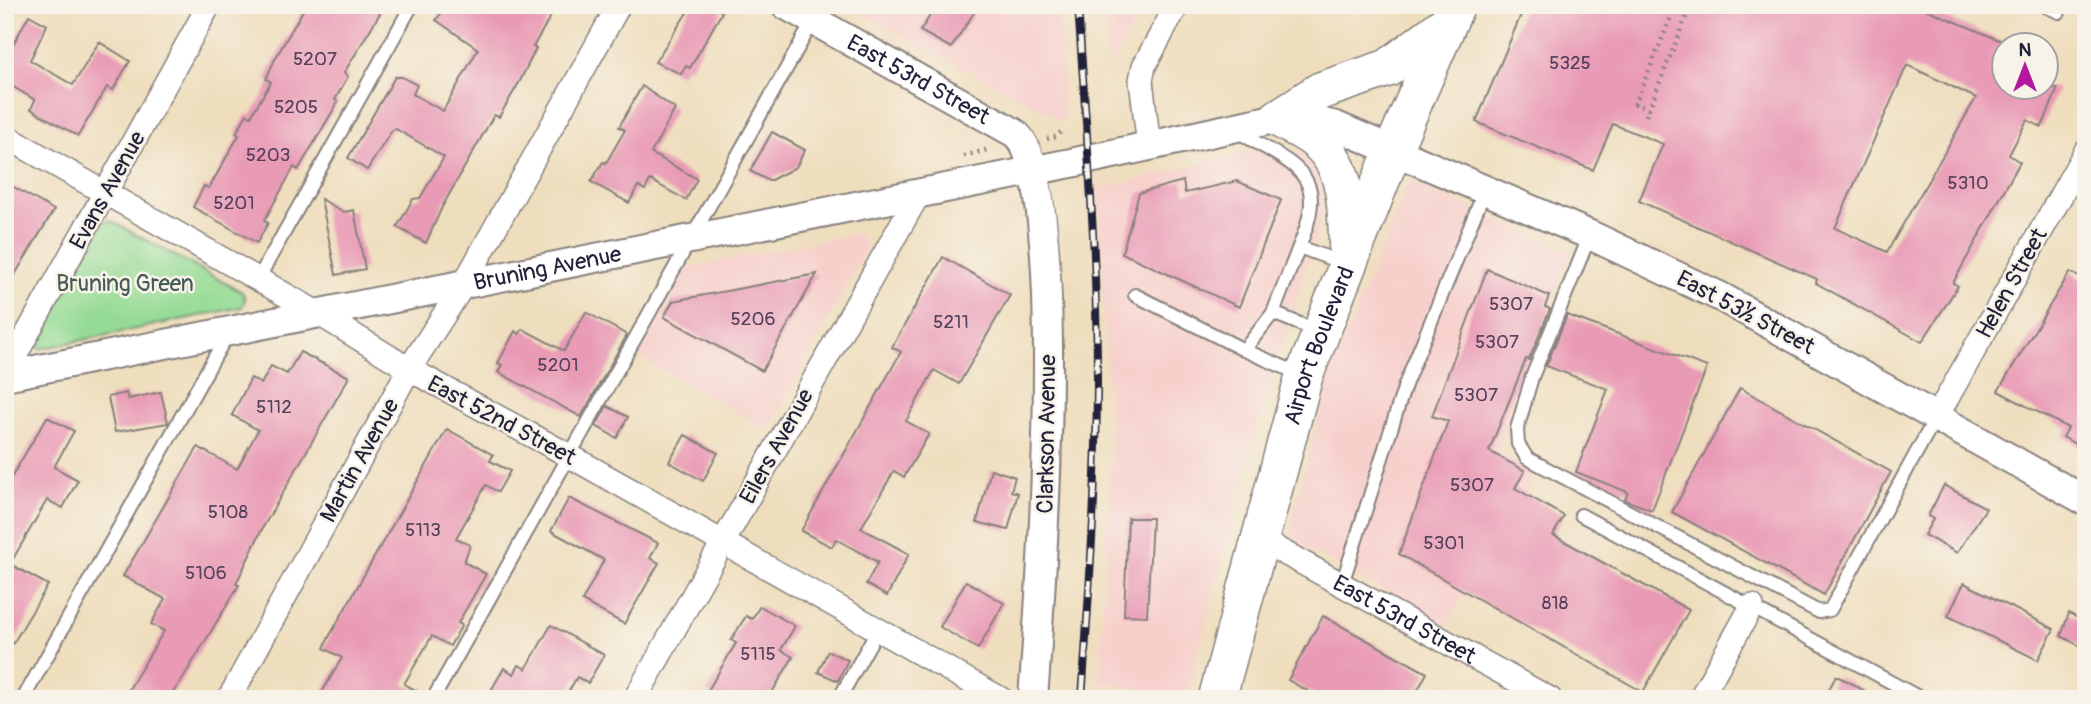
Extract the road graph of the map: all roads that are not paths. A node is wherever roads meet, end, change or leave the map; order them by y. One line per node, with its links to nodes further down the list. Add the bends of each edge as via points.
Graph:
1 (209, 5): 18 (street, Evans Avenue)
2 (412, 5): 24 (lane)
3 (619, 5): 25 (street, Martin Avenue)
4 (786, 5): 9 (street, East 53rd Street)
5 (1177, 5): 13 (street, via 1141,80)
6 (2043, 5): 7 (lane, via 2059,12)
7 (2062, 5)
8 (1452, 14): 10 (main road, via 1388,68 1320,91); 14 (main road, Airport Boulevard)
9 (813, 21): 16 (street, East 53rd Street, via 1021,137); 21 (lane)
10 (1278, 118): 11 (street); 14 (street, via 1336,126); 23 (main road, via 1319,142 1335,161 1344,187)
11 (1234, 129): 13 (street); 22 (lane, via 1308,181 1313,198 1311,218)
12 (5, 136): 18 (street, East 52nd Street)
13 (1149, 147): 16 (street, Bruning Avenue)
14 (1393, 150): 17 (street, East 53½ Street); 23 (main road, Airport Boulevard)
15 (2084, 160): 35 (street, Helen Street)
16 (1033, 171): 19 (street, Bruning Avenue); 50 (street, Clarkson Avenue, via 1041,205 1048,401)
17 (1485, 190): 20 (street, East 53½ Street); 41 (lane, via 1405,385)
18 (106, 192): 24 (street, East 52nd Street); 33 (street, Evans Avenue)
19 (919, 193): 21 (street, Bruning Avenue); 40 (street, Eilers Avenue)
20 (1590, 235): 35 (street, East 53½ Street, via 1721,297); 35 (lane, via 1532,377 1517,429 1518,444 1527,458 1819,612 1830,610)
21 (691, 239): 25 (street, Bruning Avenue); 36 (lane)
22 (1299, 247): 23 (lane); 27 (lane)
23 (1348, 263): 30 (main road, Airport Boulevard)
24 (258, 279): 28 (street, East 52nd Street)
25 (464, 284): 28 (street, Bruning Avenue); 32 (street, Martin Avenue)
26 (1135, 295): 31 (lane)
27 (1273, 313): 30 (lane); 31 (lane)
28 (321, 315): 29 (street, Bruning Avenue); 32 (street, East 52nd Street)
29 (229, 331): 33 (street, Bruning Avenue); 44 (lane)
30 (1320, 332): 34 (main road, Airport Boulevard)
31 (1244, 350): 34 (lane)
32 (409, 369): 36 (street, East 52nd Street); 45 (street, Martin Avenue)
33 (5, 375)
34 (1304, 376): 39 (main road, Airport Boulevard)
35 (1937, 416): 37 (street, East 53½ Street)
36 (568, 455): 40 (street, East 52nd Street); 46 (lane)
37 (2086, 501)
38 (1581, 515): 42 (lane)
39 (1261, 540): 41 (street, East 53rd Street); 51 (main road, Airport Boulevard)
40 (721, 544): 43 (street, East 52nd Street); 47 (street, Eilers Avenue)
41 (1342, 584): 52 (street, East 53rd Street)
42 (1752, 606): 53 (street); 54 (lane)
43 (878, 629): 48 (lane); 49 (street, East 52nd Street)
44 (23, 699)
45 (229, 699)
46 (433, 699)
47 (635, 699)
48 (839, 699)
49 (1001, 699)
50 (1033, 699)
51 (1217, 699)
52 (1550, 699)
53 (1700, 699)
54 (1922, 699)

